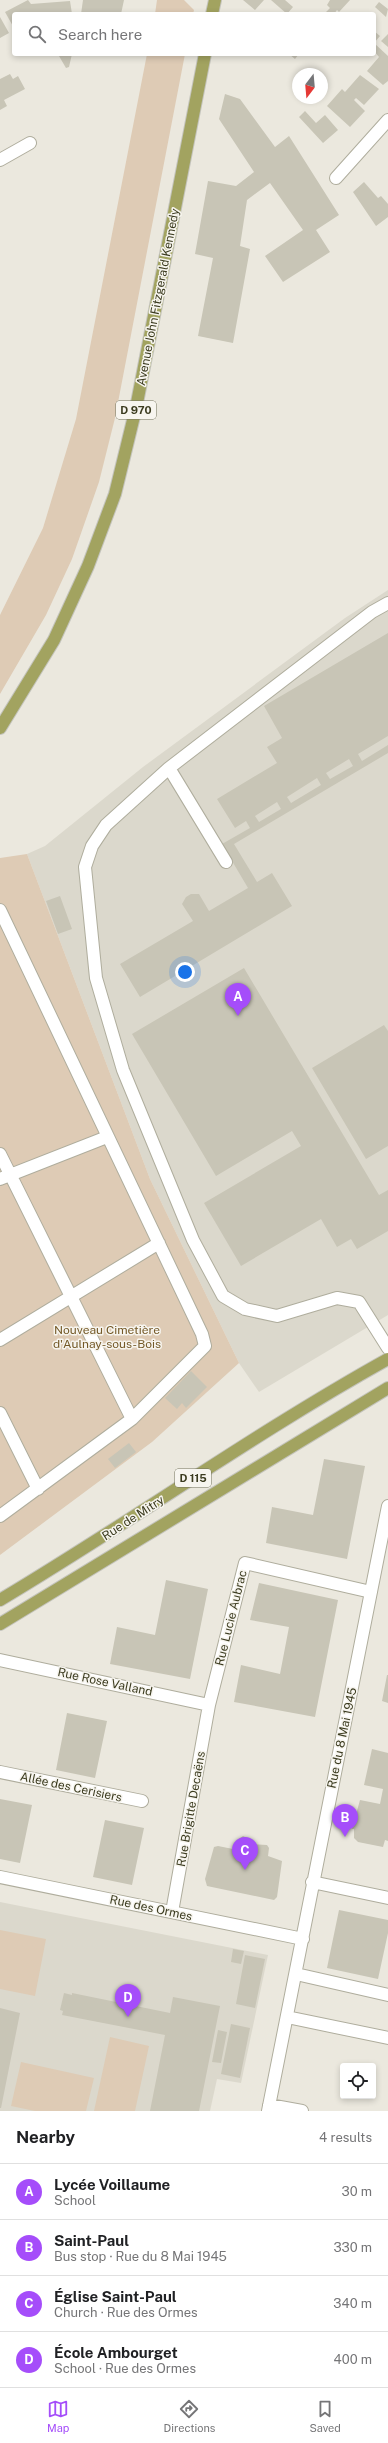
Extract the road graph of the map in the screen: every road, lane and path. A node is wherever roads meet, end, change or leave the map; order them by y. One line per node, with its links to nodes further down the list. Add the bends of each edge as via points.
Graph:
1 (215, 0): 2 (main road)
2 (212, 12)
3 (204, 56): 9 (main road, Avenue John Fitzgerald Kennedy / D 970, via 136,408 115,494 88,566 54,640)
4 (388, 120): 7 (street)
5 (30, 143): 6 (street)
6 (0, 160)
7 (336, 178)
8 (388, 603): 10 (street, via 372,612)
9 (0, 728)
10 (169, 768): 11 (street); 19 (street, via 106,825 92,846 85,867 96,978 123,1070 193,1240 223,1296 245,1309 276,1316 337,1298 359,1302)
11 (226, 862)
12 (0, 910): 13 (street)
13 (107, 1137): 15 (street); 16 (street)
14 (0, 1154): 15 (street)
15 (5, 1177): 17 (street)
16 (159, 1243): 17 (street); 23 (street, via 205,1346)
17 (70, 1297): 18 (street); 23 (street)
18 (0, 1340)
19 (388, 1348)
20 (388, 1358): 28 (main road, Rue de Mitry / D 115, via 339,1386 93,1544)
21 (388, 1388): 29 (main road, Rue de Mitry / D 115)
22 (0, 1413): 24 (street)
23 (132, 1419): 24 (street)
24 (38, 1489): 26 (street)
25 (388, 1506): 27 (street, Rue du 8 Mai 1945)
26 (0, 1516)
27 (372, 1592): 31 (street, Rue Lucie Aubrac, via 244,1564); 35 (street, Rue du 8 Mai 1945)
28 (0, 1600)
29 (0, 1624)
30 (0, 1660): 31 (street, Rue Rose Valland)
31 (209, 1705): 37 (street, Rue Brigitte Decaëns)
32 (0, 1772): 33 (street, Allée des Cerisiers)
33 (142, 1802)
34 (0, 1877): 37 (street, Rue des Ormes)
35 (312, 1882): 36 (street); 38 (street, Rue du 8 Mai 1945)
36 (388, 1898)
37 (172, 1912): 38 (street, Rue des Ormes)
38 (303, 1940): 39 (street, Rue du 8 Mai 1945)
39 (296, 1974): 40 (street); 41 (street, Rue du 8 Mai 1945)
40 (388, 1994)
41 (287, 2017): 42 (street); 43 (street, Rue du 8 Mai 1945)
42 (388, 2038)
43 (268, 2108): 44 (street)
44 (302, 2111)

